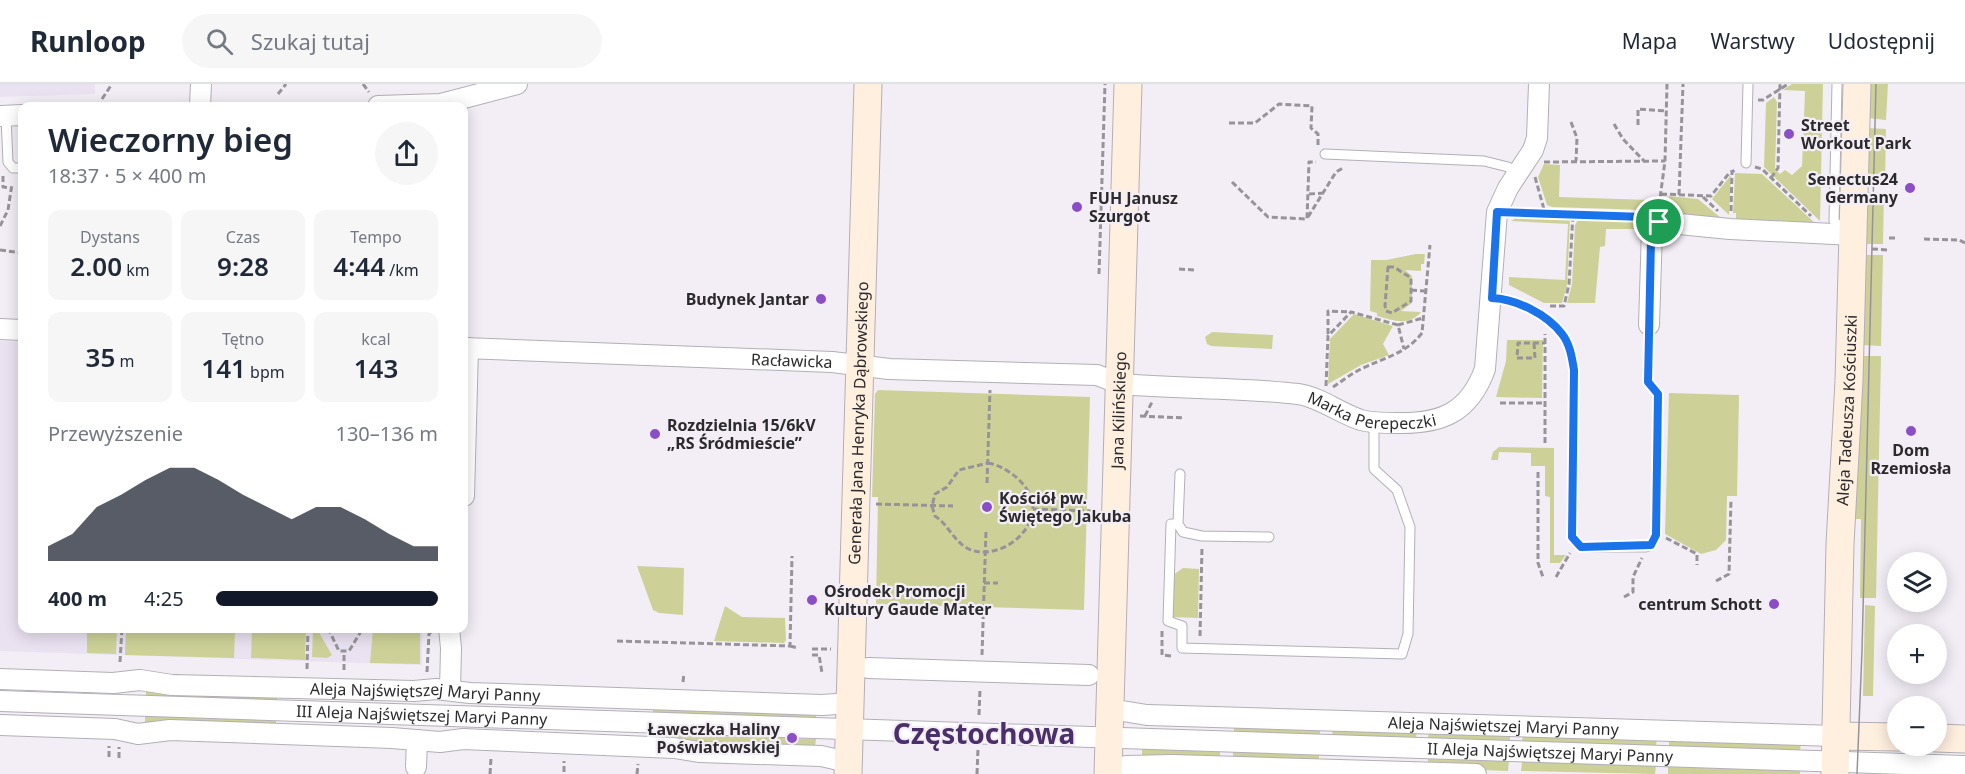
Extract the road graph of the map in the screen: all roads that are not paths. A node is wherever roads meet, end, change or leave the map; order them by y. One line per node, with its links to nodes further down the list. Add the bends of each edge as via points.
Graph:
1 (201, 84): 10 (street)
2 (517, 84): 12 (street)
3 (868, 84): 24 (street, Generała Jana Henryka Dąbrowskiego)
4 (1128, 84): 25 (street, Jana Kilińskiego)
5 (1539, 84): 17 (street, via 1537,138)
6 (1748, 84): 15 (lane)
7 (1837, 84): 18 (lane, via 1834,220 1840,229)
8 (1857, 84): 18 (street, Aleja Tadeusza Kościuszki)
9 (374, 99): 11 (street)
10 (200, 102)
11 (414, 102)
12 (449, 102)
13 (10, 116): 16 (lane, via 8,162)
14 (1326, 154): 17 (lane, via 1484,161)
15 (1746, 163)
16 (18, 168)
17 (1526, 175): 19 (street, Marka Perepeczki, via 1508,188 1497,212)
18 (1854, 235): 20 (street, via 1730,229 1659,214 1652,230); 42 (street, Aleja Tadeusza Kościuszki, via 1841,496)
19 (1492, 298): 20 (lane, via 1507,298 1546,319 1562,334 1574,370 1572,537 1581,547 1646,547 1656,535 1658,394 1648,382); 26 (street, Marka Perepeczki, via 1485,369 1466,403 1437,420 1419,424)
20 (1649, 325)
21 (0, 329): 22 (street)
22 (18, 330)
23 (468, 348): 24 (street, Racławicka, via 832,362)
24 (858, 367): 25 (street, Racławicka, via 1097,375); 37 (street, Generała Jana Henryka Dąbrowskiego)
25 (1120, 384): 26 (street, Marka Perepeczki, via 1300,394); 38 (street, Jana Kilińskiego)
26 (1374, 422): 28 (lane, via 1374,469 1397,490 1410,527 1408,634 1402,654 1182,648 1182,626 1168,621 1171,524)
27 (1180, 474): 28 (lane)
28 (1178, 524): 29 (lane, via 1184,532 1202,536)
29 (1269, 537)
30 (449, 633): 35 (street)
31 (868, 668): 32 (street)
32 (1089, 675)
33 (0, 679): 34 (street, Aleja Najświętszej Maryi Panny)
34 (394, 690): 35 (street, Aleja Najświętszej Maryi Panny); 39 (street)
35 (450, 690): 37 (street, Aleja Najświętszej Maryi Panny, via 811,705)
36 (0, 701): 39 (street, III Aleja Najświętszej Maryi Panny)
37 (850, 703): 41 (street, Generała Jana Henryka Dąbrowskiego)
38 (1110, 710): 42 (street, Aleja Najświętszej Maryi Panny, via 1137,715); 45 (street, Jana Kilińskiego)
39 (393, 715): 41 (street, III Aleja Najświętszej Maryi Panny); 44 (street)
40 (0, 725): 44 (street, via 115,729 138,734 170,730)
41 (845, 730): 45 (street); 51 (street, Generała Jana Henryka Dąbrowskiego)
42 (1836, 736): 43 (street, Aleja Najświętszej Maryi Panny); 52 (street, Aleja Tadeusza Kościuszki)
43 (1887, 737)
44 (392, 738): 48 (street)
45 (1109, 738): 52 (street, II Aleja Najświętszej Maryi Panny); 53 (street, Jana Kilińskiego)
46 (1947, 738): 47 (street)
47 (1965, 739)
48 (417, 740): 50 (street); 51 (street, via 821,756)
49 (1965, 766): 52 (street, II Aleja Najświętszej Maryi Panny)
50 (416, 767)
51 (848, 768)
52 (1836, 768)
53 (1108, 773): 54 (street, via 1126,766 1173,765)
54 (1476, 774)

